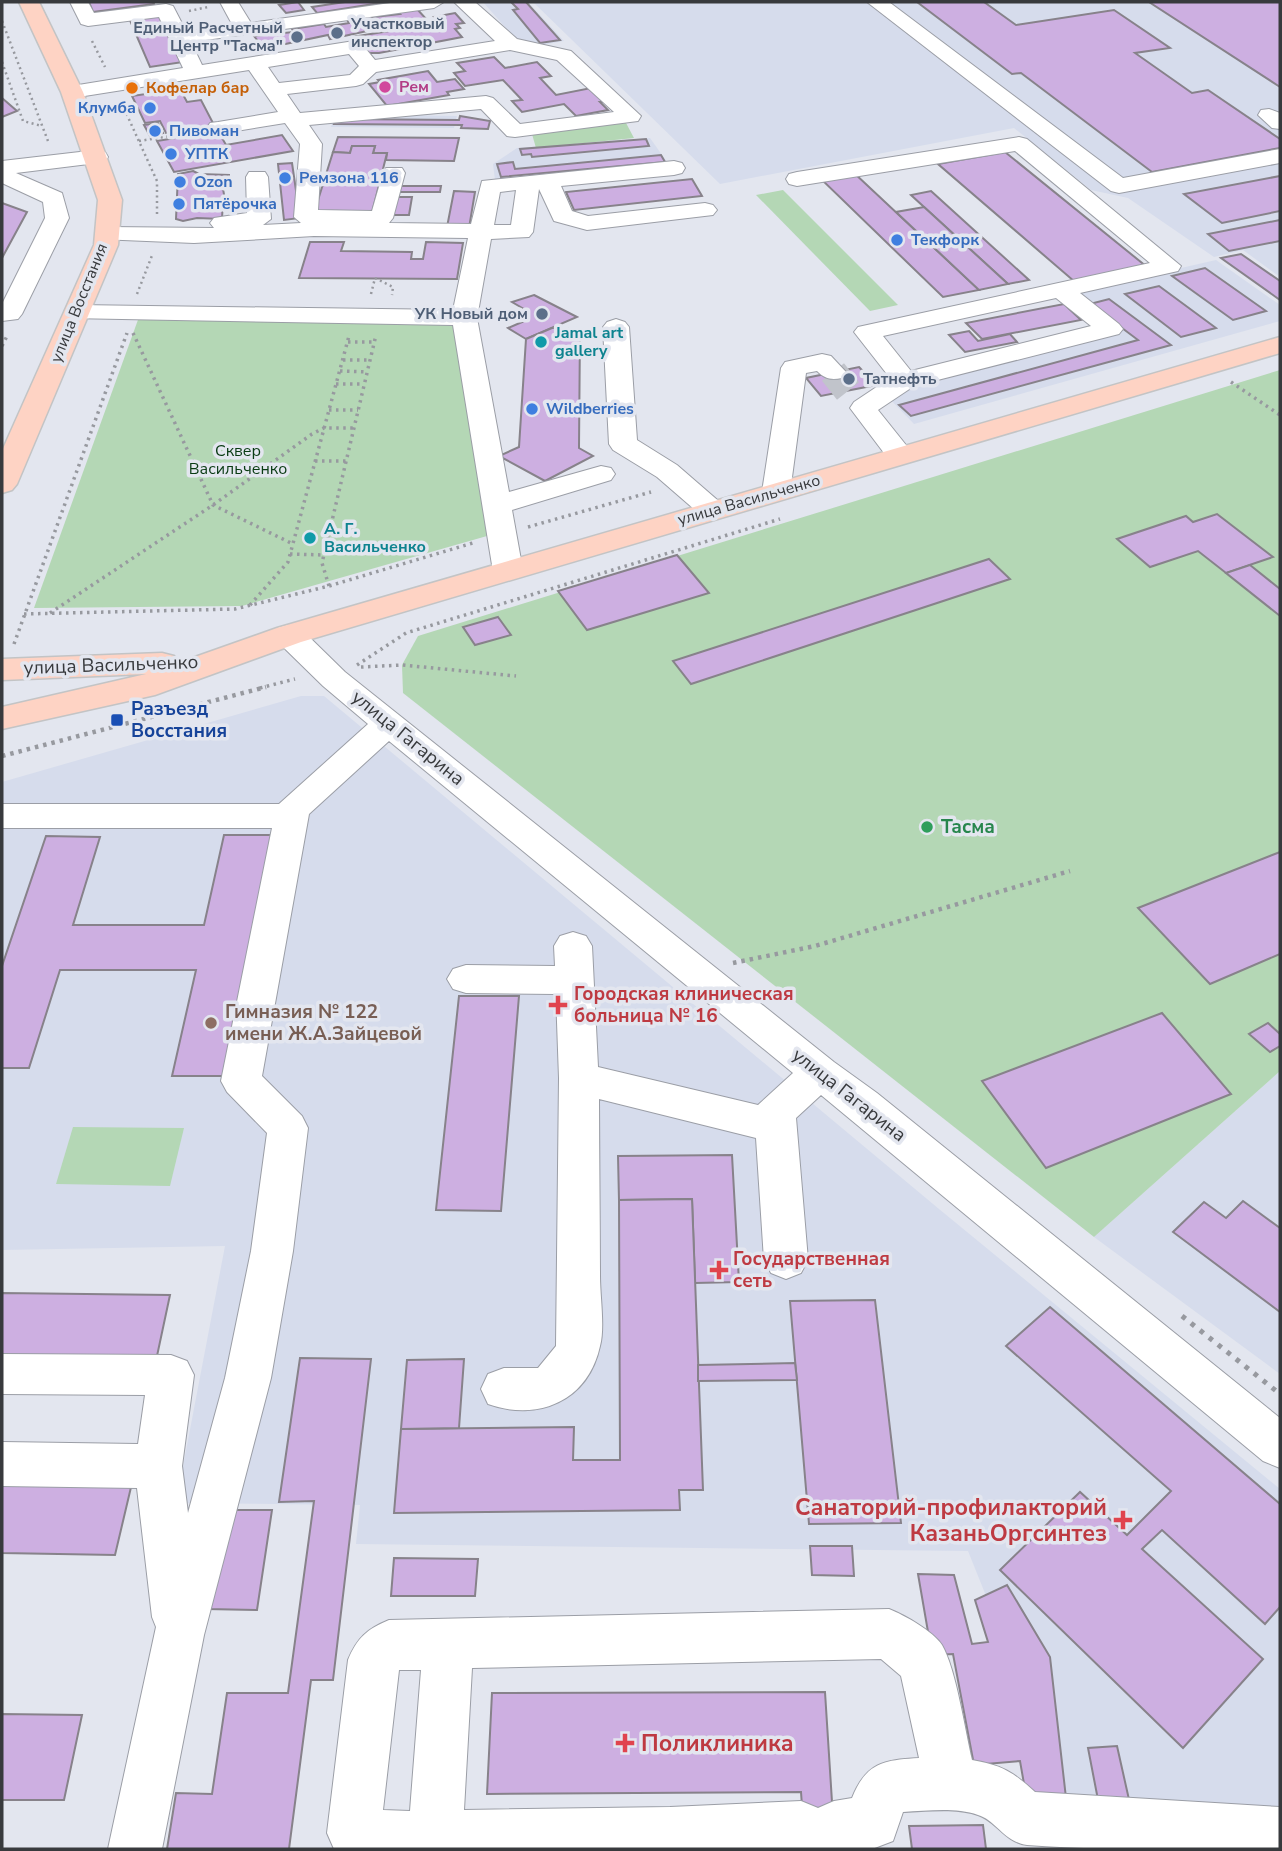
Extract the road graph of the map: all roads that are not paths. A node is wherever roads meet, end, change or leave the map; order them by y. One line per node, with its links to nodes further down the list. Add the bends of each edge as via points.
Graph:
1 (29, 2): 15 (main road, улица Восстания)
2 (79, 2): 7 (street, via 88,20)
3 (229, 2): 8 (street)
4 (433, 2): 8 (street)
5 (464, 2): 10 (street)
6 (877, 2): 20 (street, via 1119,186)
7 (171, 7): 9 (street)
8 (245, 30): 9 (street)
9 (177, 38): 13 (street)
10 (510, 44): 12 (street); 18 (street, via 564,55 630,116)
11 (255, 63): 12 (street, via 354,47); 13 (street); 14 (street)
12 (370, 66): 14 (street, via 356,80)
13 (195, 72): 15 (street)
14 (273, 90): 16 (street)
15 (72, 92): 21 (main road, улица Восстания)
16 (292, 118): 17 (street); 18 (street, via 486,102); 25 (street, via 311,144 306,217 381,218)
17 (218, 128)
18 (515, 131): 24 (street)
19 (657, 151): 24 (street)
20 (1280, 156)
21 (97, 157): 22 (street); 31 (main road, улица Восстания, via 110,200)
22 (2, 168)
23 (674, 168): 24 (street)
24 (527, 171): 29 (street, via 562,216 587,223); 30 (street, via 490,186); 30 (street, via 521,232)
25 (394, 173)
26 (2, 175): 35 (street, via 54,198 57,218 9,314)
27 (257, 177): 32 (street, via 259,219 172,228)
28 (797, 179): 33 (street, via 1019,144 1169,266)
29 (705, 211)
30 (483, 232): 32 (street, via 314,229); 36 (street)
31 (107, 234): 32 (street); 34 (main road, улица Восстания)
32 (157, 234)
33 (1060, 289): 39 (street, via 867,332); 39 (street, via 1110,329)
34 (76, 313): 36 (street); 41 (main road, улица Восстания)
35 (2, 314)
36 (464, 318): 46 (street)
37 (616, 327): 47 (street, via 623,444 667,471)
38 (1280, 345): 42 (main road, улица Васильченко)
39 (905, 380): 40 (street)
40 (848, 390): 42 (street); 45 (street, via 822,362 794,368)
41 (9, 453): 44 (main road, улица Восстания)
42 (900, 455): 45 (main road, улица Васильченко)
43 (601, 474): 46 (street)
44 (2, 484)
45 (784, 504): 47 (main road, улица Васильченко)
46 (497, 505): 48 (street)
47 (712, 510): 48 (main road, улица Васильченко)
48 (508, 571): 49 (main road, улица Васильченко)
49 (289, 635): 51 (main road, улица Васильченко); 53 (street, улица Гагарина)
50 (8, 657): 51 (main road, улица Васильченко)
51 (220, 660): 52 (main road, улица Васильченко, via 143,687)
52 (2, 718)
53 (390, 722): 54 (lane, via 293,809); 57 (street, улица Гагарина)
54 (292, 816): 55 (street); 66 (street, via 241,1081 288,1128 272,1251 248,1378)
55 (2, 817)
56 (466, 979): 58 (street, via 573,963)
57 (820, 1073): 59 (street, via 775,1112); 63 (street, улица Гагарина)
58 (579, 1079): 59 (street); 62 (street, via 578,1346 566,1375 537,1390)
59 (776, 1126): 60 (street)
60 (786, 1260)
61 (2, 1374): 65 (street, via 171,1375)
62 (504, 1389)
63 (1280, 1447)
64 (2, 1464): 65 (street)
65 (158, 1466): 66 (street)
66 (179, 1635): 71 (street)
67 (448, 1645): 68 (street, via 888,1634 923,1661); 70 (street); 70 (street, via 389,1645 373,1660 354,1833)
68 (951, 1784): 69 (street, via 993,1790 1024,1818); 70 (street, via 890,1786 877,1804 874,1822 818,1828)
69 (1280, 1835)
70 (406, 1842)
71 (135, 1849)

